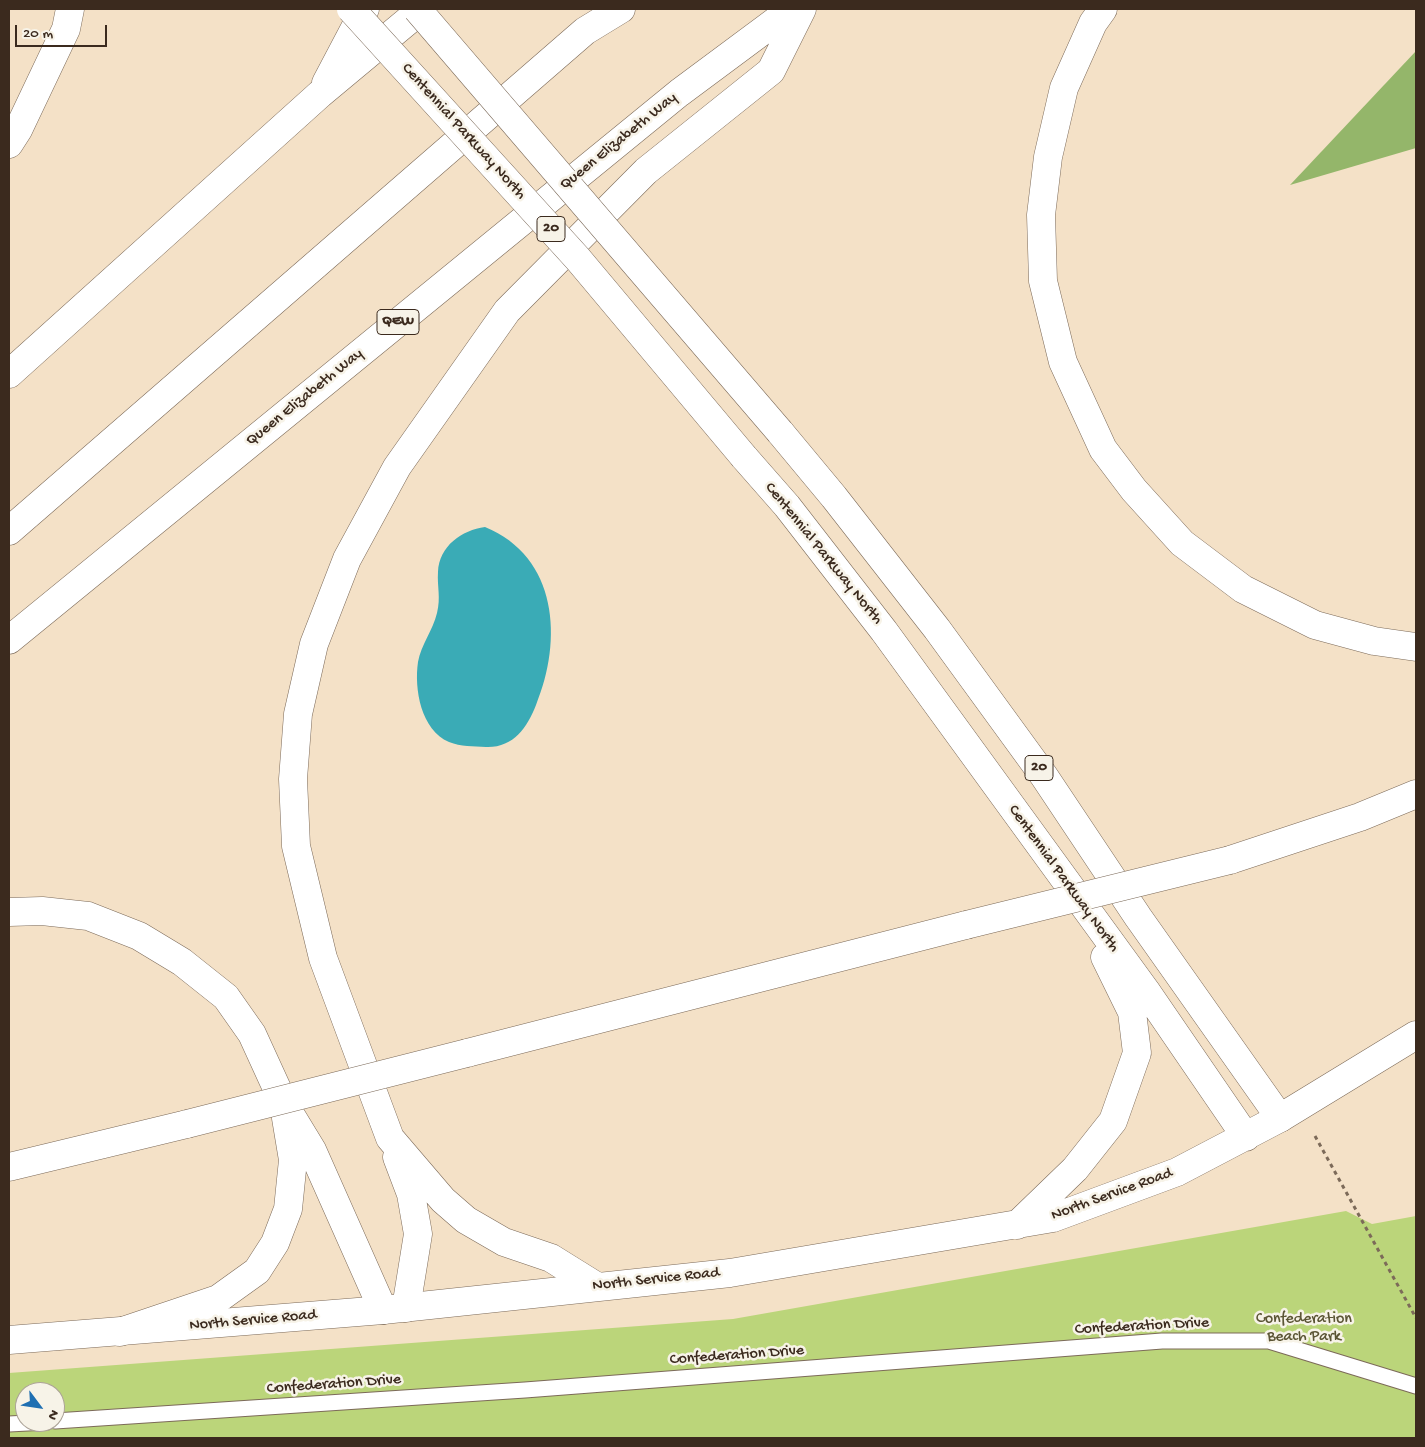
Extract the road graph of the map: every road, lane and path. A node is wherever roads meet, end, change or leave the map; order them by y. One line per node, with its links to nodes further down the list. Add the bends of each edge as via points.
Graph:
1 (70, 9): 11 (main road, via 66,30)
2 (351, 9): 18 (main road, Centennial Parkway North / 20, bridge, via 578,259 787,506 884,631)
3 (365, 9): 10 (main road)
4 (416, 9): 21 (main road, 20, bridge, via 834,497 948,644 1044,776 1138,917)
5 (422, 9): 10 (main road)
6 (621, 9): 13 (main road, via 585,31)
7 (792, 9): 14 (main road, Queen Elizabeth Way / QEW, via 679,93)
8 (802, 9): 24 (main road, via 771,71 646,171 507,311 397,467 347,559 314,644 297,724 293,779 296,846 323,958)
9 (1103, 9): 15 (main road, via 1093,23 1064,88 1048,157 1041,215 1044,280 1063,362 1103,449 1134,490 1182,543 1243,589 1315,625 1374,641)
10 (320, 94): 12 (main road)
11 (9, 144)
12 (9, 374)
13 (9, 531)
14 (9, 640)
15 (1416, 647)
16 (1416, 794): 25 (main road, bridge, via 1360,817 1230,860)
17 (9, 912): 20 (main road, via 42,910 88,916 138,936 182,962 226,997 252,1034)
18 (1100, 931): 23 (main road, Centennial Parkway North / 20, via 1146,991); 26 (main road, via 1106,961 1132,1012 1137,1053 1113,1121 1075,1169)
19 (1416, 1035): 21 (main road, North Service Road)
20 (284, 1104): 28 (main road, via 312,1150); 30 (main road, via 293,1160 288,1209 275,1243 257,1271 218,1300)
21 (1280, 1118): 23 (main road, North Service Road)
22 (1315, 1136): 29 (path)
23 (1246, 1137): 26 (main road, North Service Road, via 1177,1172 1053,1218)
24 (390, 1138): 27 (main road, via 443,1200 466,1220 504,1242 551,1258); 28 (main road, via 411,1194 418,1234)
25 (9, 1167)
26 (1017, 1225): 27 (main road, North Service Road, via 730,1273)
27 (596, 1286): 28 (main road, North Service Road)
28 (394, 1309): 30 (main road, North Service Road)
29 (1416, 1318)
30 (120, 1332): 31 (main road, North Service Road)
31 (9, 1340)
32 (1416, 1386): 33 (lane, Confederation Drive, via 1268,1341 1162,1340 525,1390)
33 (65, 1421)

